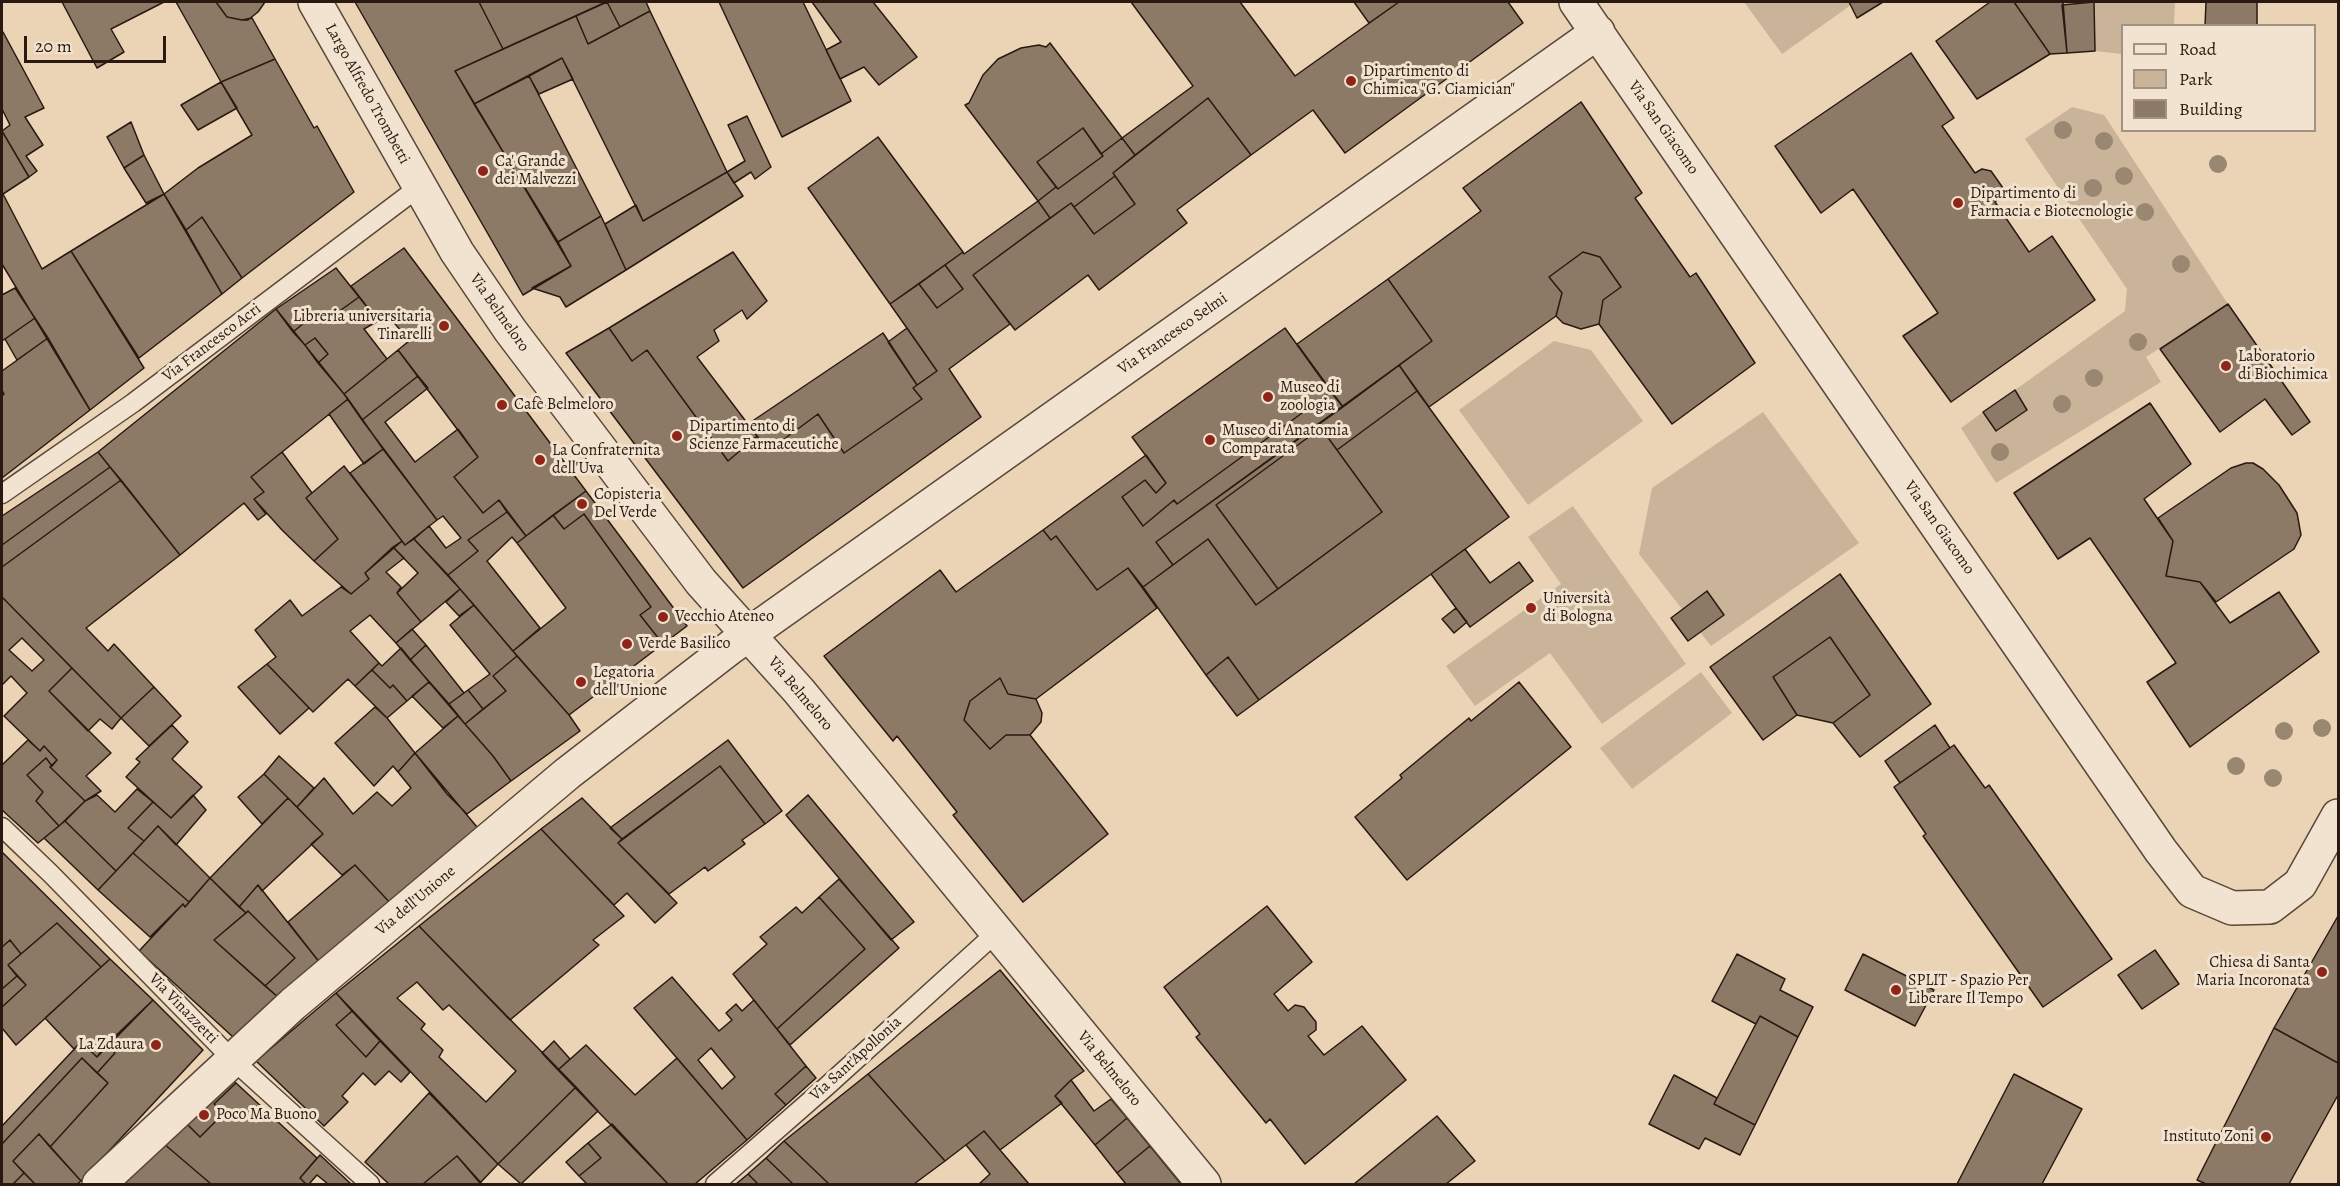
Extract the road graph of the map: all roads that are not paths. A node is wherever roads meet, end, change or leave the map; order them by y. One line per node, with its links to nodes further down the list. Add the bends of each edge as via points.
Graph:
1 (315, 2): 4 (street, Largo Alfredo Trombetti)
2 (1576, 2): 3 (street, Via San Giacomo)
3 (1598, 33): 6 (street, Via Francesco Selmi); 7 (street, Via San Giacomo, via 2192,891 2232,908 2270,907 2301,884)
4 (419, 187): 5 (lane, Via Francesco Acri, via 133,403); 6 (street, Via Belmeloro, via 510,330 701,582)
5 (2, 494)
6 (748, 634): 9 (street, Via Belmeloro, via 793,683); 10 (street, Via dell'Unione, via 568,773 293,1004)
7 (2338, 816)
8 (2, 826): 10 (lane, Via Vinazzetti)
9 (997, 932): 13 (lane, Via Sant'Apollonia); 14 (street, Via Belmeloro)
10 (233, 1060): 11 (street, Via dell'Unione); 12 (lane, Via Vinazzetti)
11 (99, 1185)
12 (370, 1185)
13 (715, 1185)
14 (1204, 1185)

